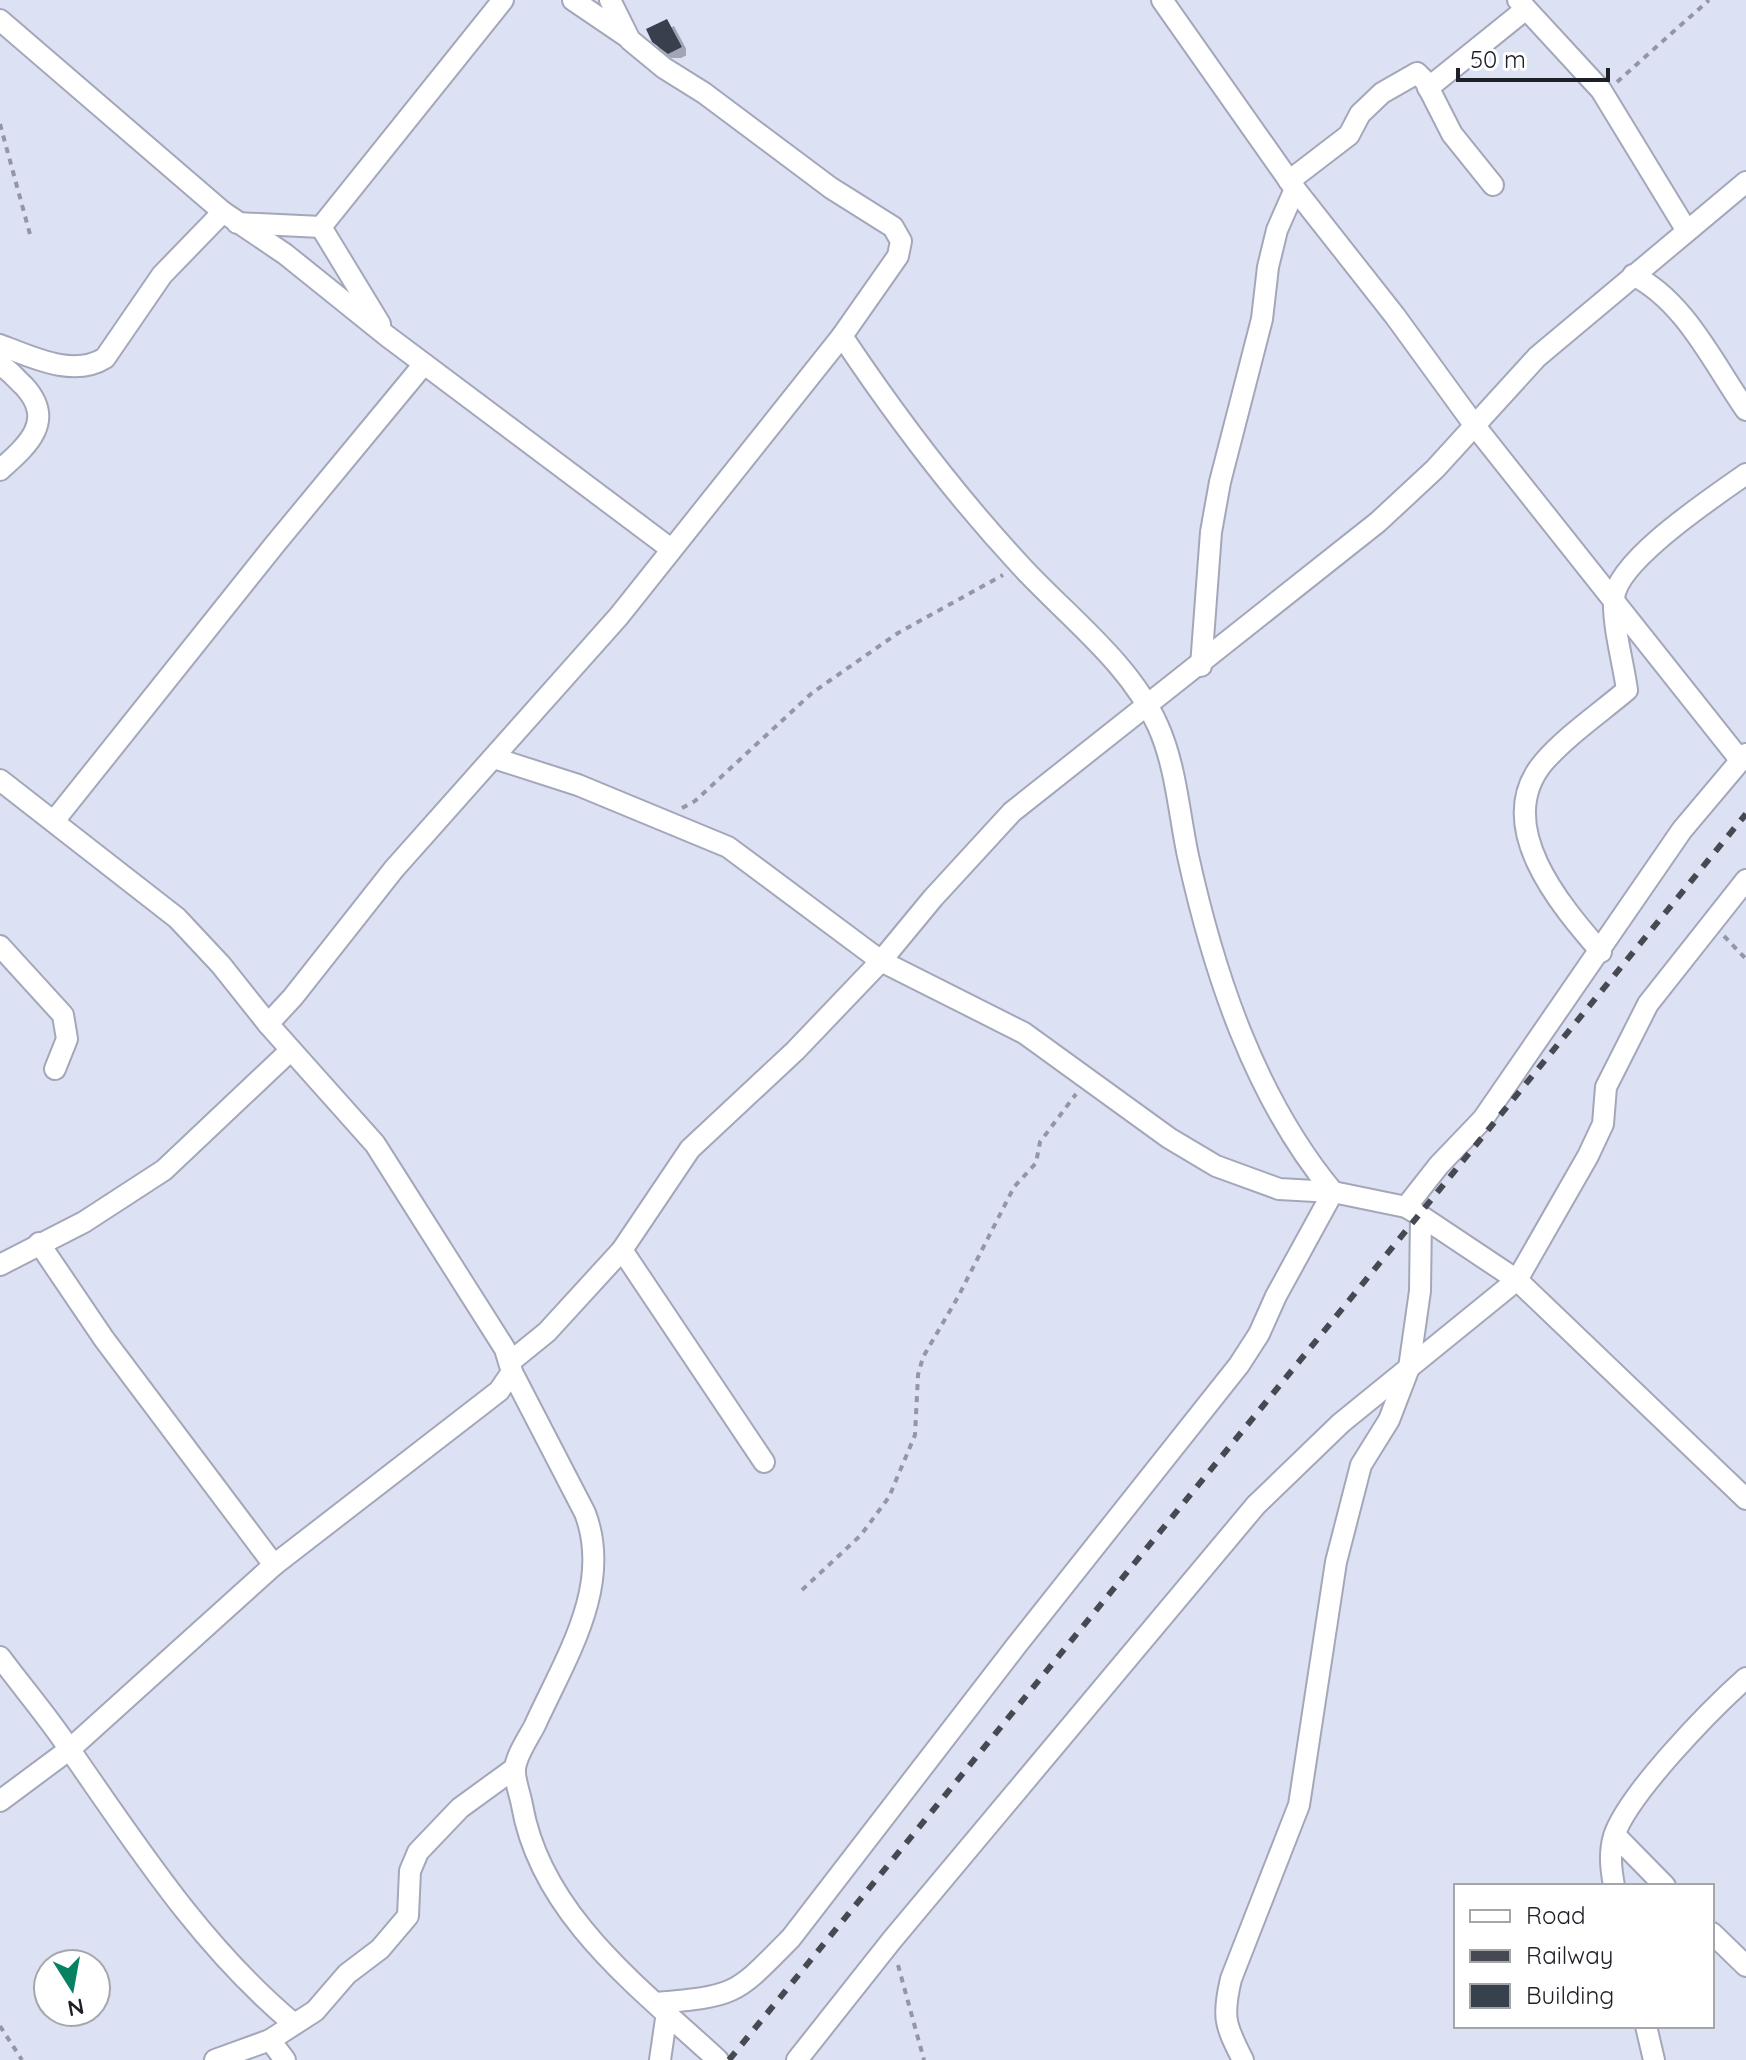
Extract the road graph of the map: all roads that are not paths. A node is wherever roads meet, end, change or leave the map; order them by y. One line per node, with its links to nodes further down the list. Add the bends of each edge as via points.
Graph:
1 (503, 0): 13 (street)
2 (573, 0): 7 (street)
3 (610, 0): 7 (street)
4 (1162, 0): 9 (street)
5 (1522, 5): 8 (street); 14 (street, via 1601,90)
6 (0, 20): 12 (street)
7 (630, 40): 17 (street, via 831,188 893,227 901,241 898,256)
8 (1428, 88): 9 (street, via 1417,73 1382,93 1360,114 1349,135); 10 (street, via 1452,134)
9 (1292, 185): 22 (street); 27 (street, via 1274,242 1262,319 1220,482)
10 (1493, 185)
11 (1744, 191): 14 (street)
12 (230, 218): 13 (street); 16 (street, via 285,254); 18 (street, via 162,275 105,358 94,365 75,368)
13 (321, 227): 16 (street)
14 (1687, 231): 15 (street)
15 (1633, 275): 21 (street, via 1656,287 1676,309); 22 (street, via 1537,357)
16 (387, 336): 19 (street)
17 (842, 336): 25 (street); 28 (street, via 912,433 1020,565 1080,624)
18 (0, 345)
19 (424, 364): 25 (street); 32 (street)
20 (0, 365): 23 (street, via 37,402 39,416 36,432)
21 (1746, 410)
22 (1475, 426): 26 (street); 27 (street, via 1378,522)
23 (0, 470)
24 (1746, 474): 26 (street, via 1645,554 1627,571)
25 (671, 549): 29 (street)
26 (1614, 597): 30 (street, via 1712,729); 35 (street, via 1627,690 1543,764 1527,790 1525,808 1532,852 1572,918)
27 (1201, 666): 28 (street)
28 (1147, 706): 36 (street, via 1012,812); 40 (street, via 1169,763 1217,970 1278,1112)
29 (494, 758): 36 (street, via 578,785 728,847); 37 (street, via 394,869)
30 (1743, 758): 35 (street, via 1682,830)
31 (0, 780): 32 (street)
32 (54, 821): 37 (street, via 177,918)
33 (1746, 880): 45 (street, via 1648,1004 1606,1087 1598,1135)
34 (0, 946): 39 (street, via 63,1015 67,1039)
35 (1601, 952): 41 (street, via 1483,1119 1439,1165)
36 (881, 961): 40 (street, via 1024,1033 1169,1138 1227,1171 1279,1189); 43 (street, via 690,1149)
37 (268, 1024): 38 (street)
38 (291, 1050): 42 (street, via 164,1170 84,1222); 46 (street, via 375,1144)
39 (55, 1069)
40 (1333, 1192): 41 (street); 61 (street, via 1239,1365 791,1938 733,1992)
41 (1414, 1212): 45 (street); 47 (street, via 1420,1291)
42 (39, 1243): 44 (street); 50 (street, via 104,1339)
43 (622, 1250): 46 (street); 48 (street)
44 (0, 1265)
45 (1517, 1280): 47 (street); 49 (street)
46 (511, 1367): 50 (street, via 499,1391); 54 (street, via 585,1513 595,1565 591,1595 572,1646)
47 (1409, 1368): 69 (street, via 1341,1423 1256,1505); 70 (street, via 1389,1420 1361,1465 1336,1562 1299,1805 1231,1979 1224,2019)
48 (764, 1462)
49 (1746, 1499)
50 (274, 1565): 53 (street)
51 (0, 1657): 53 (street)
52 (1746, 1678): 56 (street, via 1705,1714)
53 (70, 1749): 55 (street); 62 (street, via 195,1927 237,1974)
54 (515, 1768): 61 (street, via 526,1829 547,1878 578,1925); 62 (street, via 460,1808 418,1852 410,1871 408,1916 400,1928 347,1974 315,2011)
55 (0, 1801)
56 (1615, 1835): 57 (street, via 1610,1861); 58 (street)
57 (1614, 1884)
58 (1663, 1884)
59 (1714, 1935): 60 (street)
60 (1746, 1966)
61 (661, 2008): 67 (street); 68 (street)
62 (294, 2024): 64 (street)
63 (1646, 2028): 71 (street)
64 (270, 2040): 65 (street); 66 (street)
65 (215, 2060)
66 (285, 2060)
67 (660, 2060)
68 (718, 2060)
69 (797, 2060)
70 (1243, 2060)
71 (1654, 2060)

